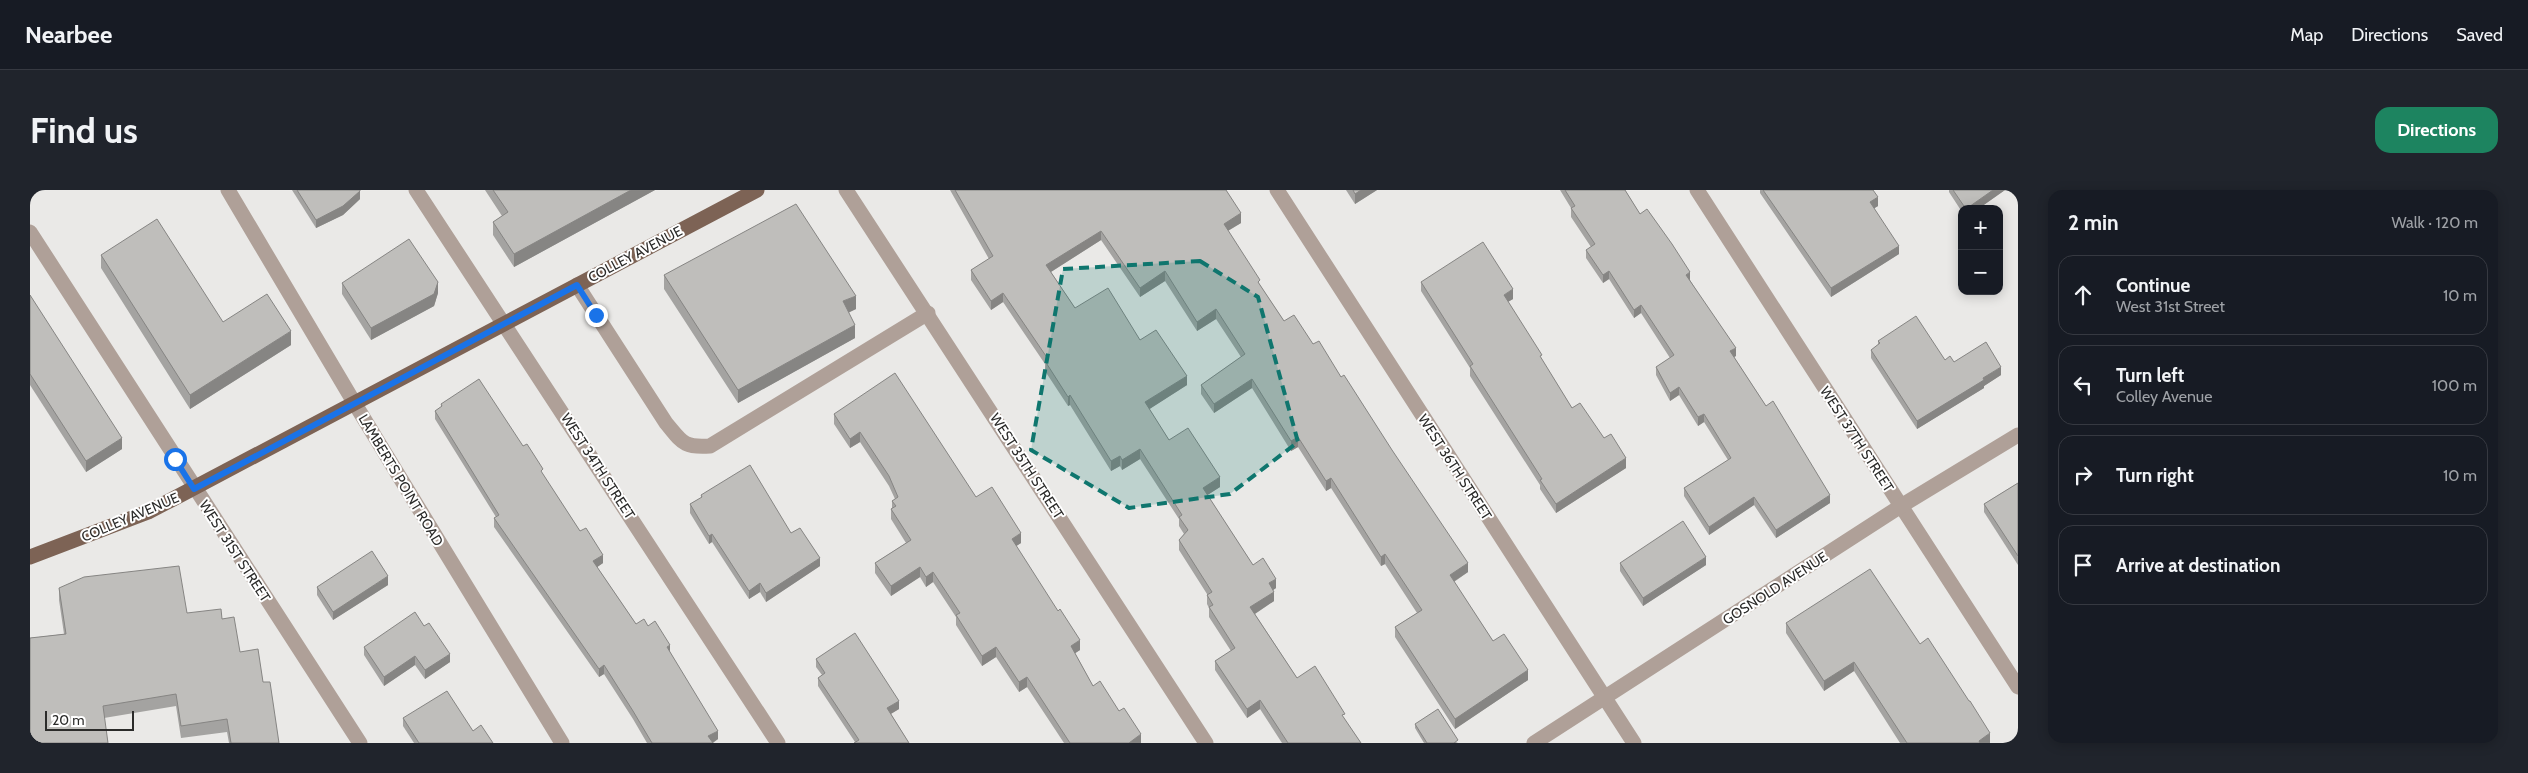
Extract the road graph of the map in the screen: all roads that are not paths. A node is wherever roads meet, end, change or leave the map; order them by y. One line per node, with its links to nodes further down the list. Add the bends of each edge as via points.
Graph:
1 (228, 190): 11 (street, LAMBERTS POINT ROAD)
2 (416, 190): 10 (street, WEST 34TH STREET)
3 (757, 190): 8 (main road, COLLEY AVENUE)
4 (846, 190): 9 (street, WEST 35TH STREET)
5 (1277, 190): 17 (street, WEST 36TH STREET)
6 (1697, 190): 14 (street, WEST 37TH STREET)
7 (30, 232): 13 (street, WEST 31ST STREET)
8 (577, 285): 9 (street, via 666,423 690,447 710,446); 10 (main road, COLLEY AVENUE)
9 (928, 313): 21 (street, WEST 35TH STREET)
10 (504, 324): 11 (main road, COLLEY AVENUE); 20 (street, WEST 34TH STREET)
11 (355, 404): 13 (main road, COLLEY AVENUE); 19 (street, LAMBERTS POINT ROAD)
12 (2018, 435): 14 (street, GOSNOLD AVENUE)
13 (194, 489): 15 (main road, COLLEY AVENUE, via 148,512); 18 (street, WEST 31ST STREET)
14 (1901, 506): 16 (street, WEST 37TH STREET); 17 (street, GOSNOLD AVENUE)
15 (30, 557)
16 (2018, 687)
17 (1604, 698): 22 (street, GOSNOLD AVENUE); 23 (street, WEST 36TH STREET)
18 (358, 742)
19 (562, 743)
20 (778, 743)
21 (1206, 743)
22 (1534, 743)
23 (1634, 743)

